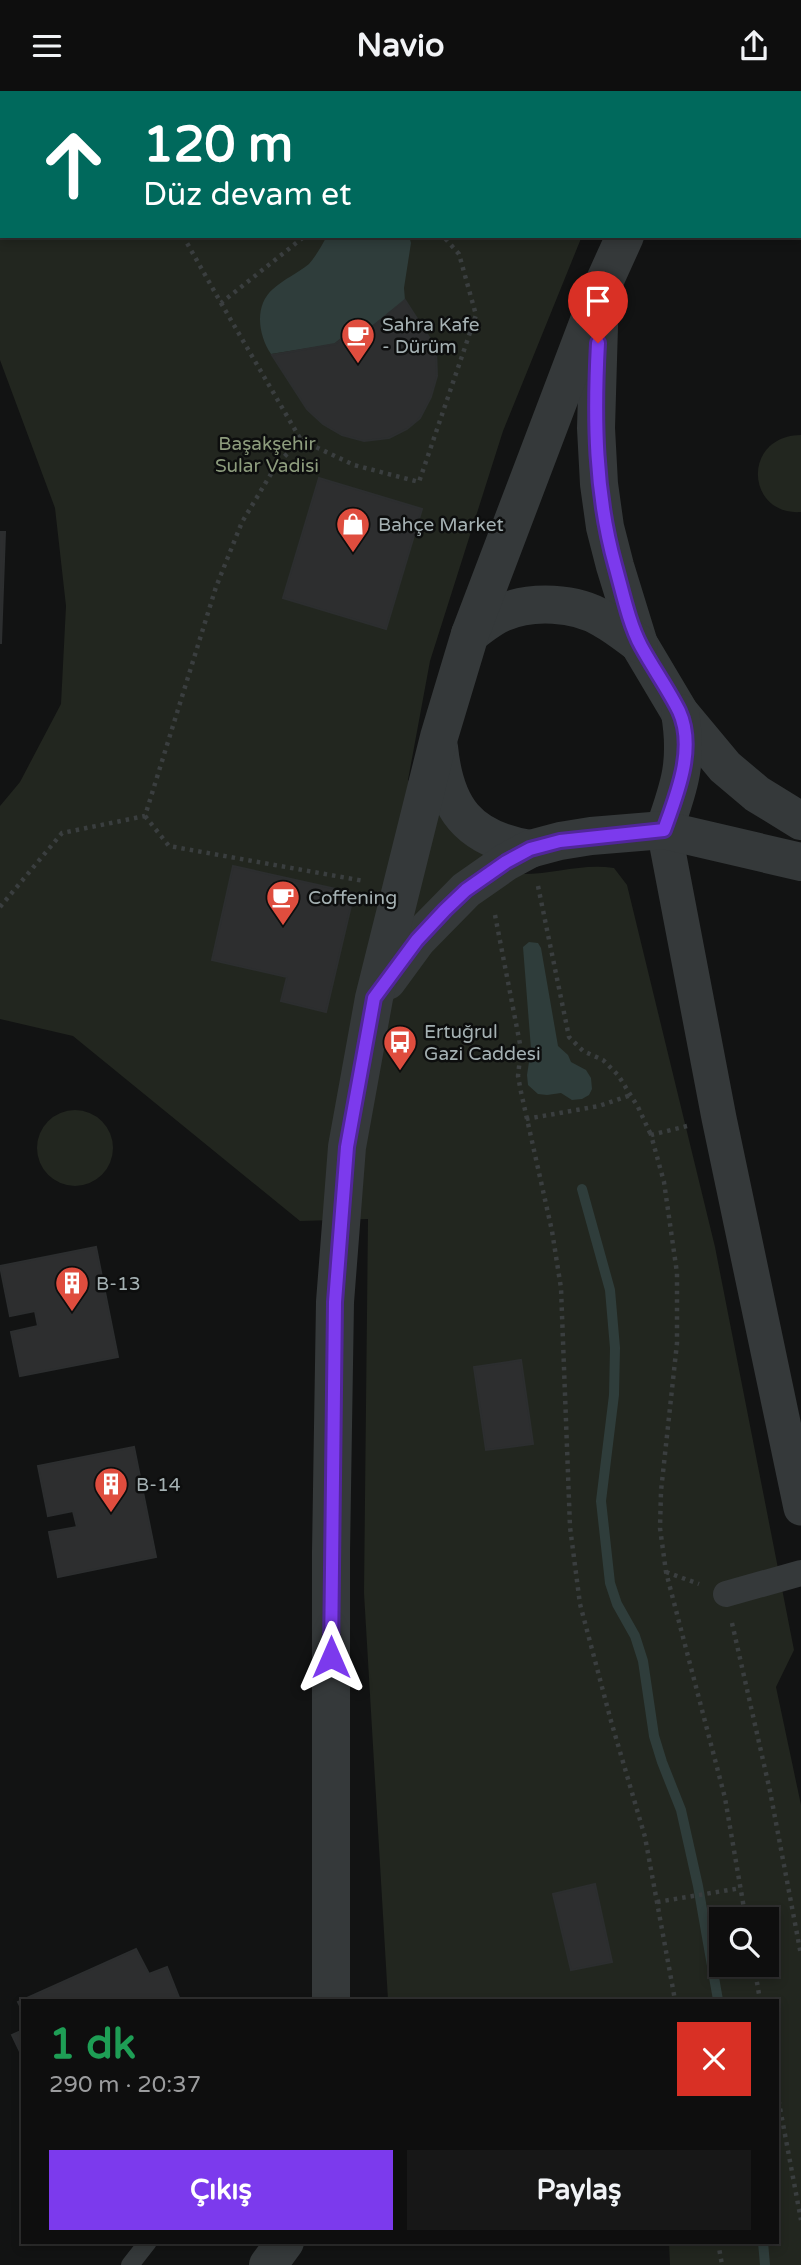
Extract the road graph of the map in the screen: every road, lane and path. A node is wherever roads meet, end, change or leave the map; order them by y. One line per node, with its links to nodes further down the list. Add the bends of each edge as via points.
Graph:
1 (184, 238): 6 (path)
2 (302, 238): 6 (path)
3 (445, 238): 7 (path, via 459,254 476,314 419,482 354,465)
4 (624, 238): 5 (street)
5 (601, 289): 8 (street); 9 (street, via 599,484 605,527)
6 (221, 303): 7 (path)
7 (301, 440): 12 (path, via 277,464 242,522 216,587)
8 (470, 634): 9 (street, via 504,612 544,605 601,617); 11 (street)
9 (639, 644): 10 (street)
10 (680, 713): 13 (street, via 725,767); 14 (street, via 684,763)
11 (439, 737): 15 (street, via 445,780 463,817 493,840); 20 (street)
12 (145, 815): 18 (path, via 169,846); 19 (path, via 62,834)
13 (801, 821)
14 (664, 830): 15 (street, via 591,836); 16 (street); 22 (street)
15 (530, 849): 17 (street); 21 (path, via 569,1037 583,1051 603,1060)
16 (801, 862)
17 (487, 874): 20 (street, via 417,940); 23 (path, via 522,1049 518,1076)
18 (342, 877)
19 (0, 907)
20 (374, 998): 33 (street, via 347,1147 335,1302)
21 (631, 1095): 23 (path, via 599,1106); 24 (path)
22 (719, 1118): 24 (path); 25 (street)
23 (526, 1119): 29 (path, via 561,1288 570,1527 580,1604 645,1837)
24 (651, 1135): 28 (path, via 664,1182 677,1273 677,1343 660,1528 666,1572 725,1798)
25 (801, 1508)
26 (801, 1573): 27 (street)
27 (726, 1594): 31 (path)
28 (741, 1888): 29 (path); 30 (path)
29 (657, 1902): 34 (path)
30 (744, 1907)
31 (801, 1955)
32 (756, 1977): 35 (path)
33 (331, 1999)
34 (675, 1999)
35 (760, 1999)
36 (779, 2103): 37 (path)
37 (801, 2220)
38 (146, 2244): 41 (lane)
39 (284, 2244): 42 (street)
40 (718, 2244): 43 (path)
41 (130, 2265)
42 (268, 2265)
43 (722, 2265)

